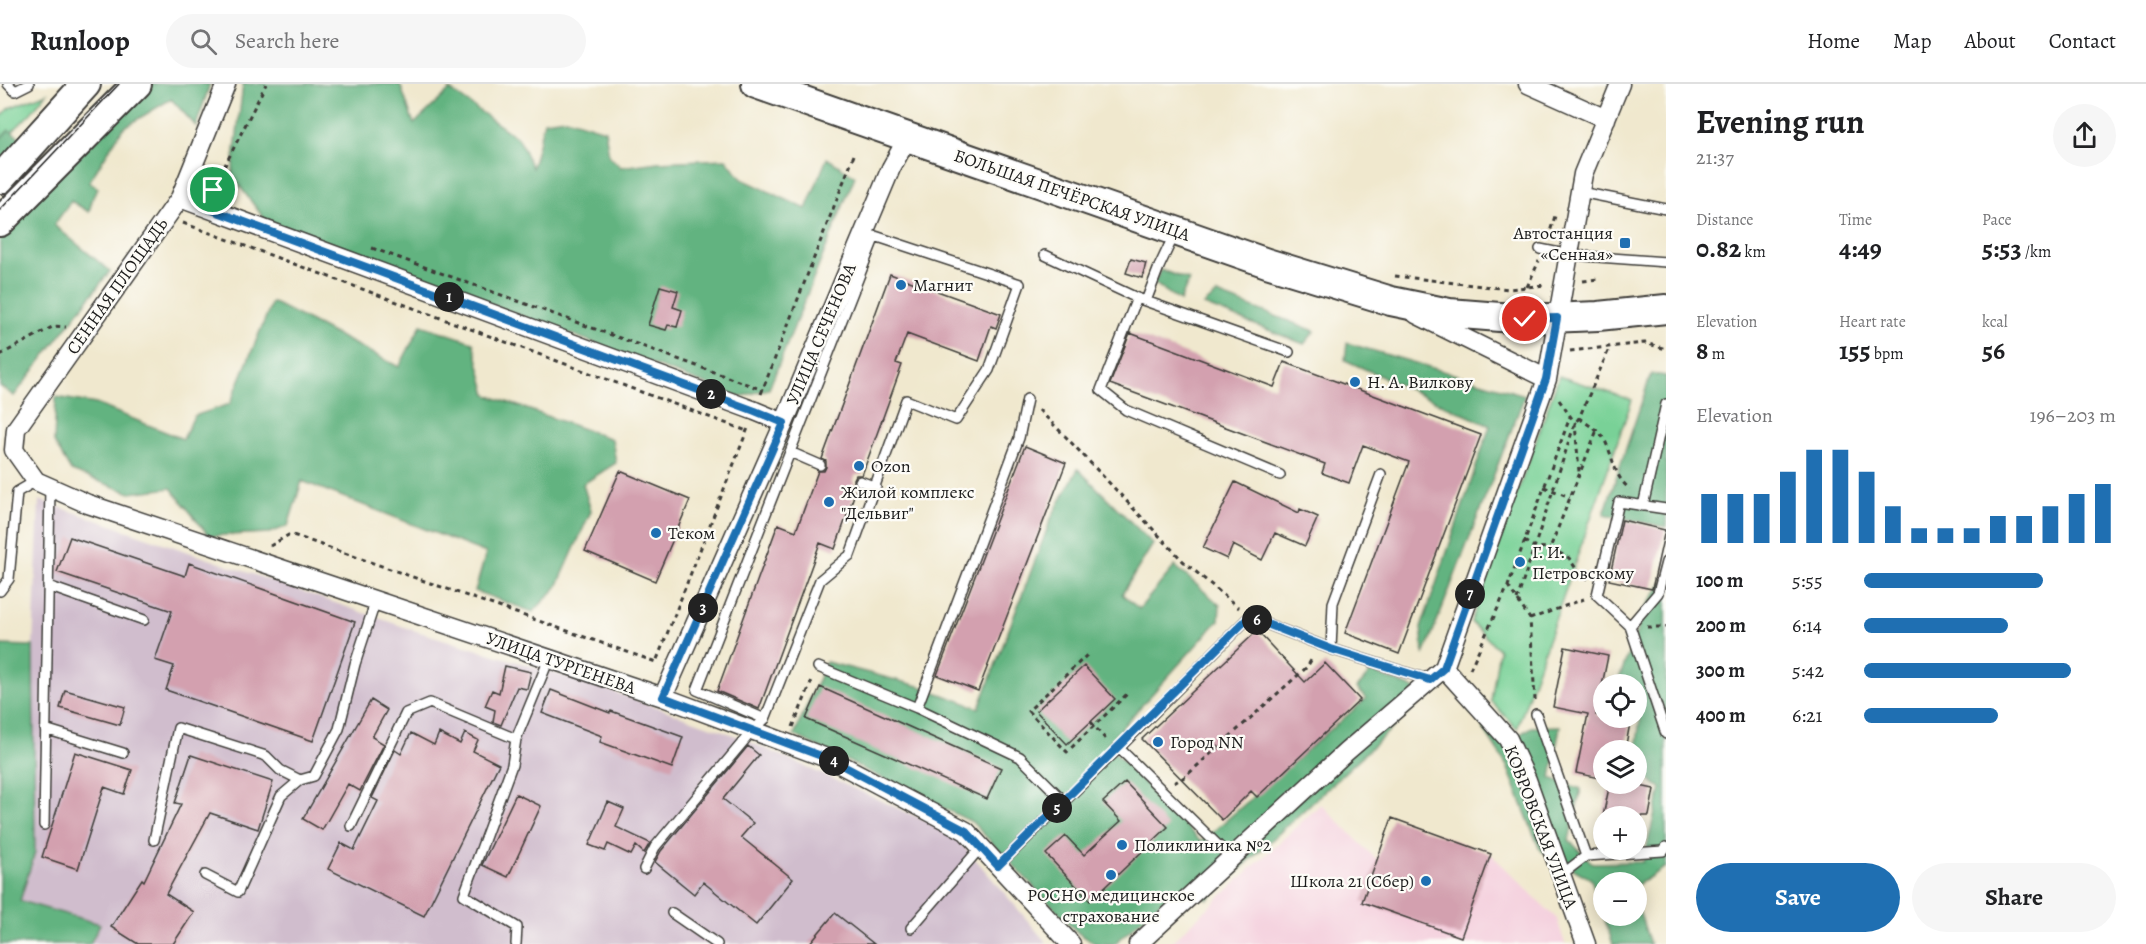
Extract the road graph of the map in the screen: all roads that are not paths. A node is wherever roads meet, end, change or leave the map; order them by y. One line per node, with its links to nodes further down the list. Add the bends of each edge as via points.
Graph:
1 (8, 84): 2 (lane, via 15,91)
2 (29, 84)
3 (86, 84): 11 (main road)
4 (137, 84): 15 (main road)
5 (226, 84): 13 (street, СЕННАЯ ПЛОЩАДЬ)
6 (756, 84): 10 (main road, БОЛЬШАЯ ПЕЧЁРСКАЯ УЛИЦА)
7 (1528, 84): 9 (street)
8 (1620, 84): 9 (street)
9 (1605, 119): 12 (street)
10 (908, 137): 16 (main road, БОЛЬШАЯ ПЕЧЁРСКАЯ УЛИЦА); 29 (street, УЛИЦА СЕЧЕНОВА, via 891,168)
11 (0, 178)
12 (1580, 192): 14 (lane); 19 (street)
13 (180, 198): 29 (street); 35 (street, СЕННАЯ ПЛОЩАДЬ, via 16,429 14,450)
14 (1666, 209)
15 (0, 222)
16 (1176, 231): 21 (main road, БОЛЬШАЯ ПЕЧЁРСКАЯ УЛИЦА, via 1267,263); 22 (lane)
17 (1542, 249): 19 (lane)
18 (1044, 255): 22 (lane)
19 (1570, 255): 20 (lane); 24 (street)
20 (1666, 262)
21 (1388, 288): 24 (main road, БОЛЬШАЯ ПЕЧЁРСКАЯ УЛИЦА, via 1449,313); 26 (street, БОЛЬШАЯ ПЕЧЁРСКАЯ УЛИЦА)
22 (1142, 299): 25 (lane); 33 (lane, via 1101,390 1126,410)
23 (1666, 309): 24 (main road, БОЛЬШАЯ ПЕЧЁРСКАЯ УЛИЦА)
24 (1557, 318): 26 (street)
25 (1289, 352)
26 (1546, 379): 48 (street)
27 (1027, 399): 51 (lane, via 1019,438)
28 (1666, 404): 37 (lane)
29 (784, 423): 50 (street, УЛИЦА СЕЧЕНОВА)
30 (790, 452): 31 (lane); 36 (lane, via 875,236 1020,284 989,370 956,420 906,400); 53 (lane, via 697,690)
31 (820, 465)
32 (1382, 474): 45 (lane, via 1333,603)
33 (1280, 475)
34 (860, 481): 36 (lane)
35 (43, 484): 40 (lane); 41 (lane, via 17,492 9,579); 42 (street, УЛИЦА ТУРГЕНЕВА, via 88,504)
36 (876, 488): 53 (lane, via 850,555 820,580)
37 (1643, 506): 38 (lane); 44 (lane, via 1619,502 1598,590)
38 (1666, 509)
39 (1666, 562): 44 (lane, via 1658,593)
40 (48, 586): 43 (lane); 54 (lane)
41 (0, 591)
42 (376, 600): 46 (street, УЛИЦА ТУРГЕНЕВА); 59 (lane, via 339,729 314,776)
43 (144, 620)
44 (1630, 626): 55 (lane)
45 (1331, 649): 49 (lane); 57 (lane, via 1249,617)
46 (549, 659): 50 (street, УЛИЦА ТУРГЕНЕВА); 56 (lane)
47 (818, 667): 51 (lane)
48 (1444, 668): 49 (street); 71 (street, КОВРОВСКАЯ УЛИЦА, via 1508,739)
49 (1430, 680): 67 (street)
50 (663, 697): 53 (street, УЛИЦА ТУРГЕНЕВА)
51 (917, 708): 60 (lane, via 1020,758)
52 (1536, 714): 66 (lane)
53 (759, 725): 64 (street, УЛИЦА ТУРГЕНЕВА, via 966,831); 69 (lane, via 655,846)
54 (45, 729): 58 (lane); 61 (lane)
55 (1666, 734)
56 (516, 739): 62 (lane, via 430,703 406,713); 74 (lane, via 512,765 464,895 517,927)
57 (1118, 749): 60 (lane); 67 (lane)
58 (123, 753)
59 (300, 780): 63 (lane, via 280,770 266,756 178,728); 70 (lane, via 281,796 238,892)
60 (1064, 801): 68 (lane)
61 (44, 825)
62 (351, 826)
63 (154, 840)
64 (981, 847): 68 (street, УЛИЦА ТУРГЕНЕВА); 73 (lane)
65 (1666, 847): 66 (lane)
66 (1587, 856): 71 (lane)
67 (1231, 858): 77 (street)
68 (998, 866): 76 (street, УЛИЦА ТУРГЕНЕВА)
69 (644, 869)
70 (205, 875)
71 (1561, 875): 78 (street, КОВРОВСКАЯ УЛИЦА)
72 (672, 913): 75 (lane)
73 (911, 928)
74 (516, 944)
75 (717, 944)
76 (1071, 944)
77 (1138, 944)
78 (1586, 944)

